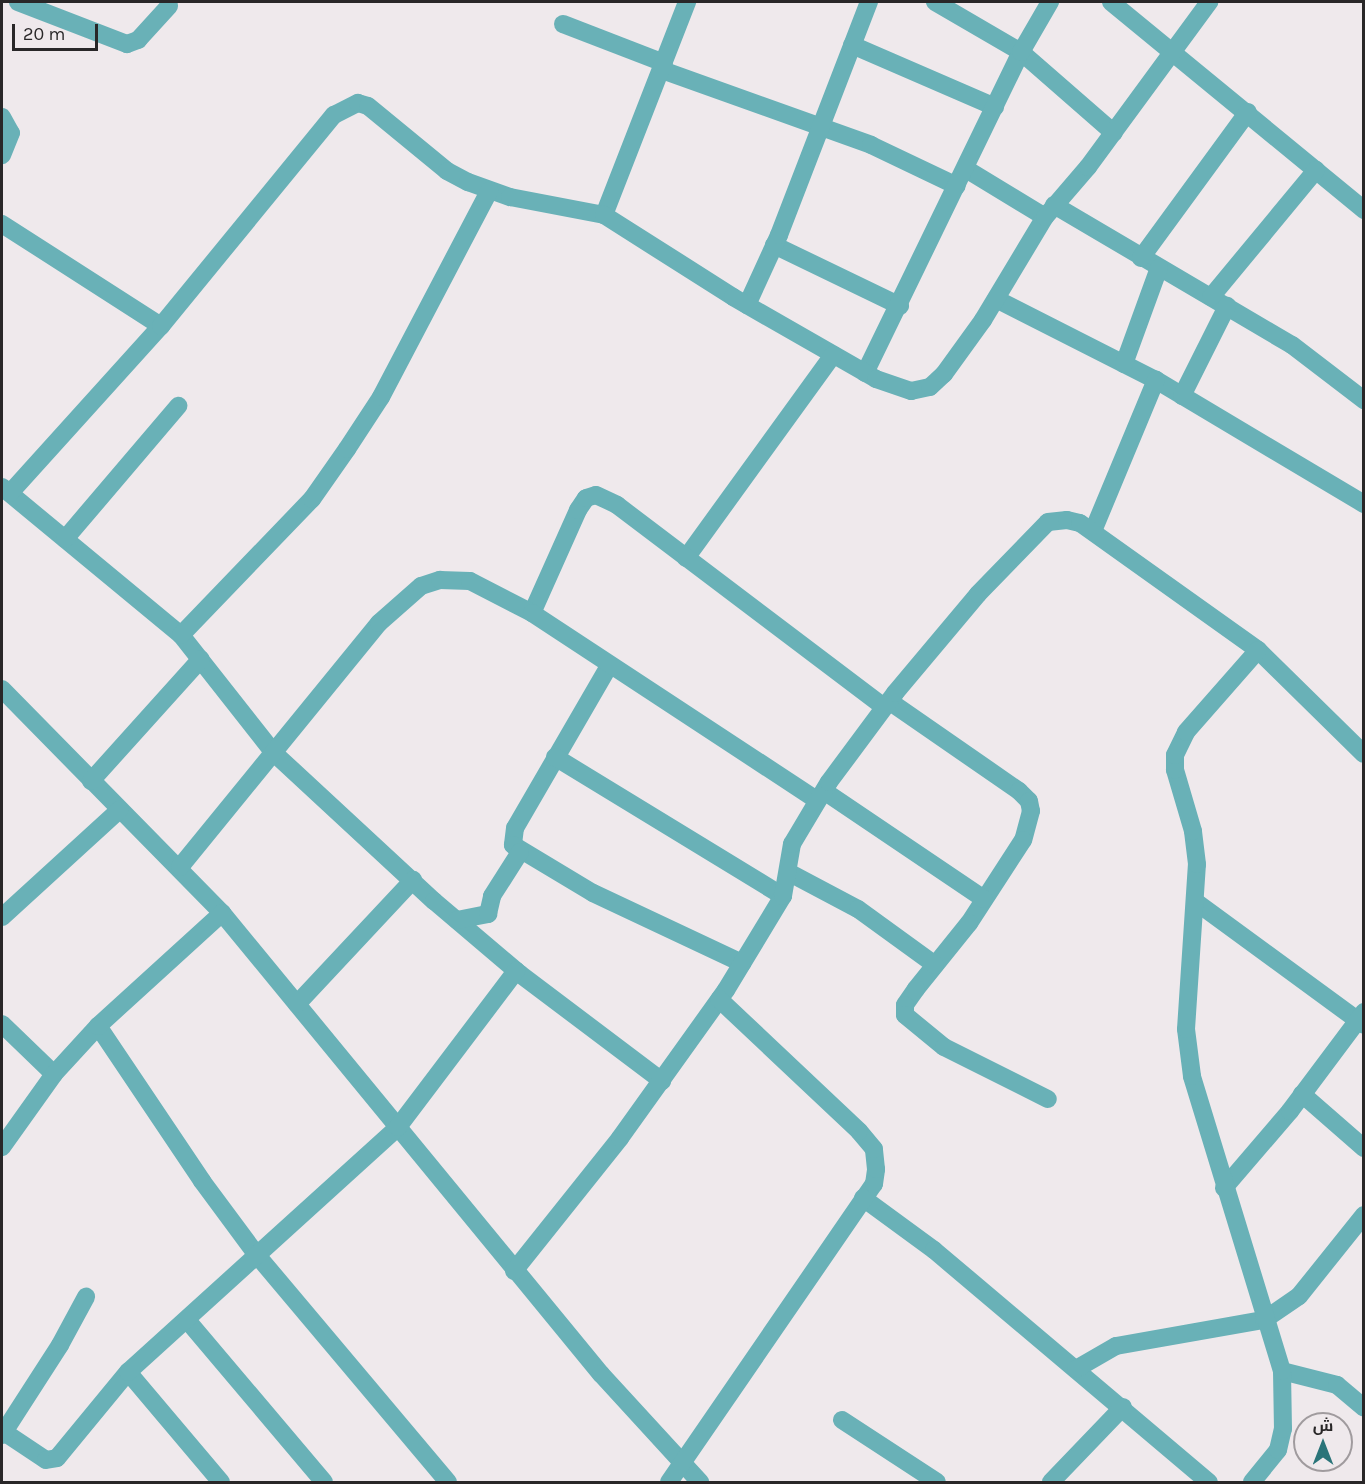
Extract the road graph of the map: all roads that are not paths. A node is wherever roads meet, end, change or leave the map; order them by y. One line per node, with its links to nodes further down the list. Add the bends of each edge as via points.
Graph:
1 (18, 2): 8 (street, via 127,44 138,40)
2 (687, 2): 13 (street)
3 (869, 2): 10 (street)
4 (935, 2): 11 (street)
5 (1050, 2): 11 (street)
6 (1111, 2): 12 (street)
7 (1209, 2): 12 (street)
8 (170, 6)
9 (563, 24): 13 (street)
10 (852, 45): 14 (street); 17 (street)
11 (1021, 52): 14 (street); 18 (street)
12 (1171, 52): 15 (street); 18 (street)
13 (663, 66): 17 (street); 26 (street)
14 (995, 107): 20 (street)
15 (1248, 112): 21 (street); 29 (street)
16 (2, 117): 19 (street, via 11,133)
17 (820, 126): 22 (street); 28 (street)
18 (1114, 132): 25 (street)
19 (2, 155)
20 (966, 169): 22 (street); 25 (street)
21 (1316, 170): 24 (street); 32 (street)
22 (957, 186): 34 (street)
23 (489, 191): 26 (street); 35 (street, via 447,171 368,106 350,104 334,115); 49 (street, via 381,397 348,449 312,499)
24 (1364, 210)
25 (1049, 211): 29 (street); 31 (street)
26 (604, 215): 33 (street)
27 (2, 224): 35 (street)
28 (774, 245): 33 (street); 34 (street)
29 (1141, 258): 30 (street)
30 (1159, 268): 32 (street); 37 (street)
31 (996, 299): 37 (street); 38 (street, via 944,374 930,387 911,391)
32 (1219, 302): 40 (street); 41 (street, via 1292,345)
33 (747, 305): 36 (street)
34 (900, 306): 38 (street)
35 (161, 326): 43 (street)
36 (833, 355): 38 (street); 47 (street)
37 (1124, 364): 39 (street)
38 (865, 373)
39 (1156, 381): 40 (street); 45 (street)
40 (1182, 396): 44 (street)
41 (1364, 400)
42 (178, 406): 46 (street)
43 (6, 490): 46 (street)
44 (1364, 504)
45 (1093, 531): 50 (street); 54 (street, via 1067,520 1048,522 1038,530 978,594)
46 (65, 539): 49 (street)
47 (686, 558): 48 (street, via 617,505 596,495 586,498); 54 (street)
48 (532, 613): 52 (street); 55 (street, via 471,581 440,580 421,586 379,623)
49 (181, 635): 51 (street)
50 (1258, 650): 56 (street); 67 (street, via 1186,732 1175,755 1174,770 1193,831)
51 (201, 659): 55 (street); 58 (street)
52 (609, 666): 57 (street); 59 (street)
53 (2, 689): 58 (street)
54 (886, 704): 59 (street); 66 (street, via 1029,801 1030,822 1023,840)
55 (274, 753): 62 (street); 64 (street)
56 (1364, 754)
57 (555, 757): 61 (street, via 512,834 513,845); 65 (street)
58 (91, 781): 60 (street)
59 (820, 796): 63 (street, via 795,838); 66 (street)
60 (119, 810): 62 (street); 69 (street)
61 (520, 852): 70 (street, via 492,896 488,914); 71 (street, via 594,893)
62 (180, 867): 68 (street)
63 (788, 872): 65 (street); 72 (street, via 858,909)
64 (412, 880): 70 (street); 75 (street)
65 (783, 896): 71 (street)
66 (984, 899): 72 (street)
67 (1196, 902): 76 (street); 86 (street, via 1186,1029 1192,1076)
68 (222, 913): 75 (street); 78 (street)
69 (2, 917)
70 (457, 920): 73 (street)
71 (742, 963): 74 (street)
72 (935, 965): 82 (street, via 905,1005 907,1019 944,1047)
73 (516, 971): 80 (street); 83 (street)
74 (719, 999): 80 (street); 87 (street, via 869,1143 877,1157 876,1169 873,1184)
75 (297, 1004): 83 (street)
76 (1361, 1019): 81 (street)
77 (2, 1024): 79 (street)
78 (98, 1026): 79 (street); 89 (street)
79 (54, 1074): 85 (street)
80 (662, 1082): 90 (street)
81 (1302, 1094): 84 (street); 86 (street)
82 (1048, 1099)
83 (398, 1127): 89 (street); 90 (street)
84 (1363, 1147)
85 (2, 1148)
86 (1224, 1188): 93 (street)
87 (863, 1198): 94 (street, via 934,1250); 101 (street)
88 (1364, 1215): 93 (street, via 1299,1296)
89 (256, 1254): 92 (street); 104 (street)
90 (514, 1271): 101 (street)
91 (86, 1297): 100 (street)
92 (187, 1320): 96 (street); 103 (street)
93 (1264, 1320): 94 (street, via 1116,1346); 95 (street)
94 (1076, 1369): 97 (street)
95 (1282, 1371): 98 (street, via 1336,1385); 110 (street, via 1284,1409 1278,1450)
96 (128, 1372): 100 (street, via 54,1461); 102 (street)
97 (1123, 1407): 108 (street); 109 (street)
98 (1364, 1408)
99 (842, 1420): 107 (street)
100 (3, 1433)
101 (681, 1466): 105 (street); 106 (street)
102 (221, 1482)
103 (324, 1482)
104 (448, 1482)
105 (669, 1482)
106 (700, 1482)
107 (937, 1482)
108 (1051, 1482)
109 (1209, 1482)
110 (1252, 1482)

